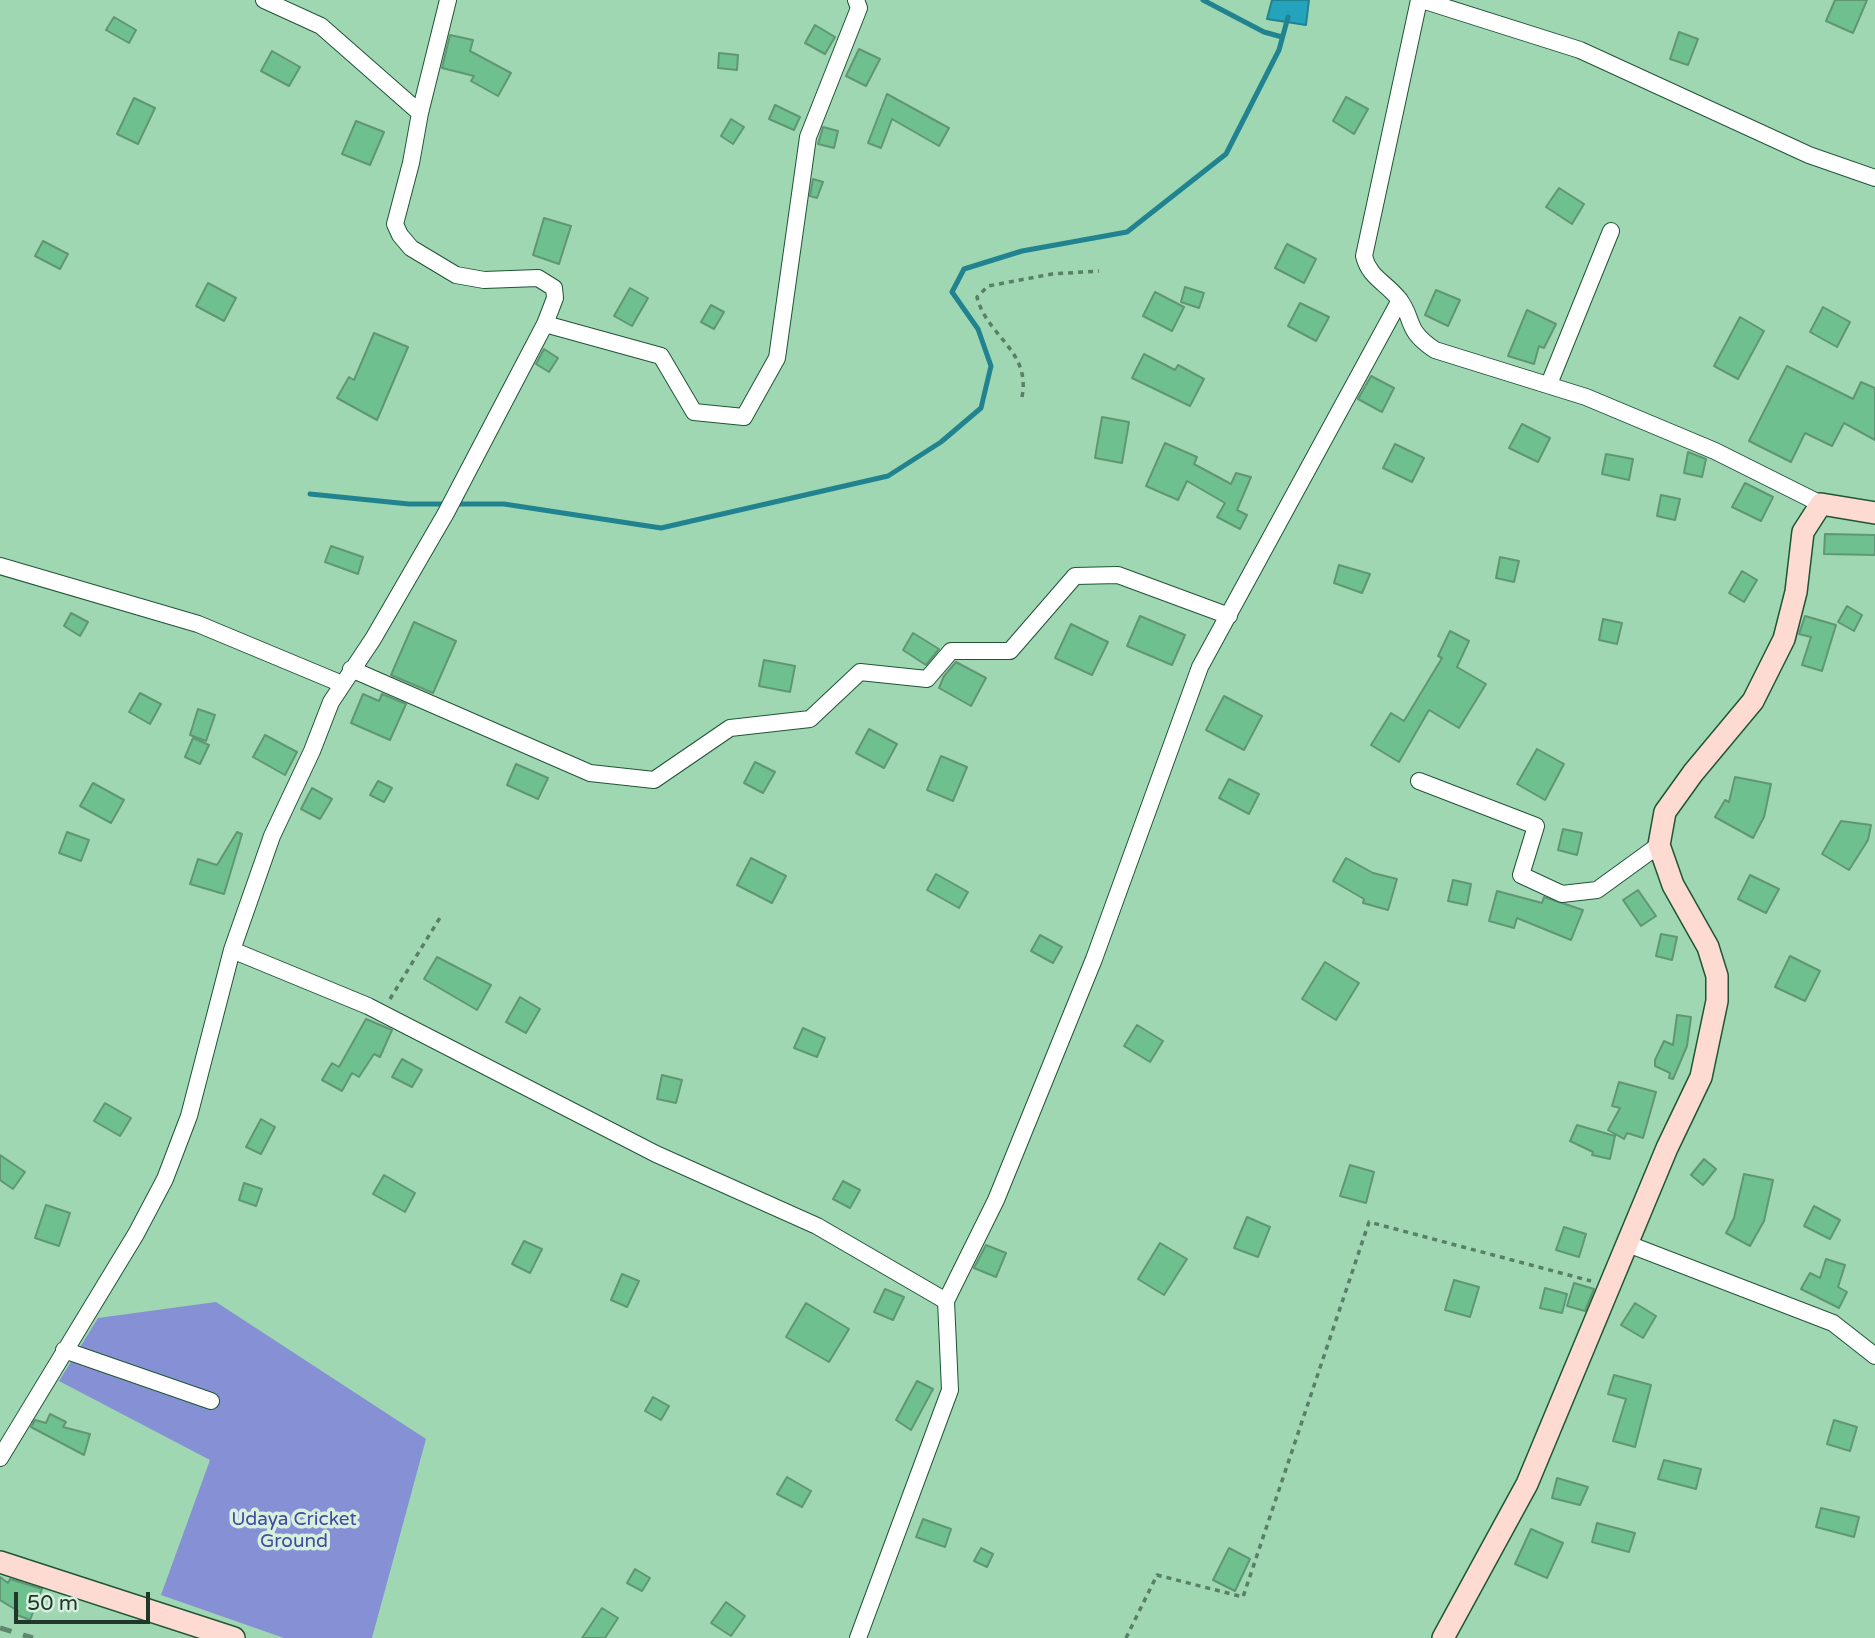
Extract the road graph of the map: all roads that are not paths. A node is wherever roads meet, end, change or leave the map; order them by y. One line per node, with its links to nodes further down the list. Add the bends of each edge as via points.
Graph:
1 (264, 0): 5 (street, via 321,26)
2 (448, 0): 5 (street)
3 (856, 0): 9 (street, via 859,8 808,137 777,358 744,417 694,412 661,356)
4 (1420, 0): 6 (street, via 1580,50 1809,155); 8 (street, via 1364,256 1368,271)
5 (420, 113): 9 (street, via 395,224 400,235 411,248 456,275 546,281 554,288 555,298)
6 (1875, 178)
7 (1611, 231): 10 (street)
8 (1400, 300): 10 (street, via 1418,340 1434,351); 14 (street)
9 (545, 324): 15 (street, via 446,513)
10 (1549, 384): 11 (street, via 1715,451)
11 (1821, 504): 12 (street); 18 (street, via 1803,532 1796,592 1778,651 1754,701 1665,812)
12 (1875, 513)
13 (0, 566): 16 (street, via 198,624)
14 (1228, 616): 15 (street, via 1118,575 1074,576 1010,651 951,651 927,679 860,672 810,719 730,728 654,780 590,773); 21 (street, via 1200,667 1094,959 996,1200)
15 (351, 669): 16 (street)
16 (342, 684): 19 (street, via 271,836)
17 (1419, 781): 18 (street, via 1536,826 1521,875 1562,894 1597,890)
18 (1659, 845): 20 (street, via 1673,885 1708,947 1717,976 1717,1001 1701,1077)
19 (232, 950): 21 (street, via 382,1013 656,1154 817,1226); 22 (street, via 189,1116 165,1179)
20 (1628, 1244): 23 (street, via 1833,1324); 29 (street, via 1527,1484)
21 (946, 1301): 28 (street, via 950,1390)
22 (64, 1350): 24 (street); 25 (street)
23 (1875, 1356)
24 (211, 1401)
25 (0, 1458)
26 (0, 1562): 27 (street)
27 (234, 1638)
28 (858, 1638)
29 (1443, 1638)

